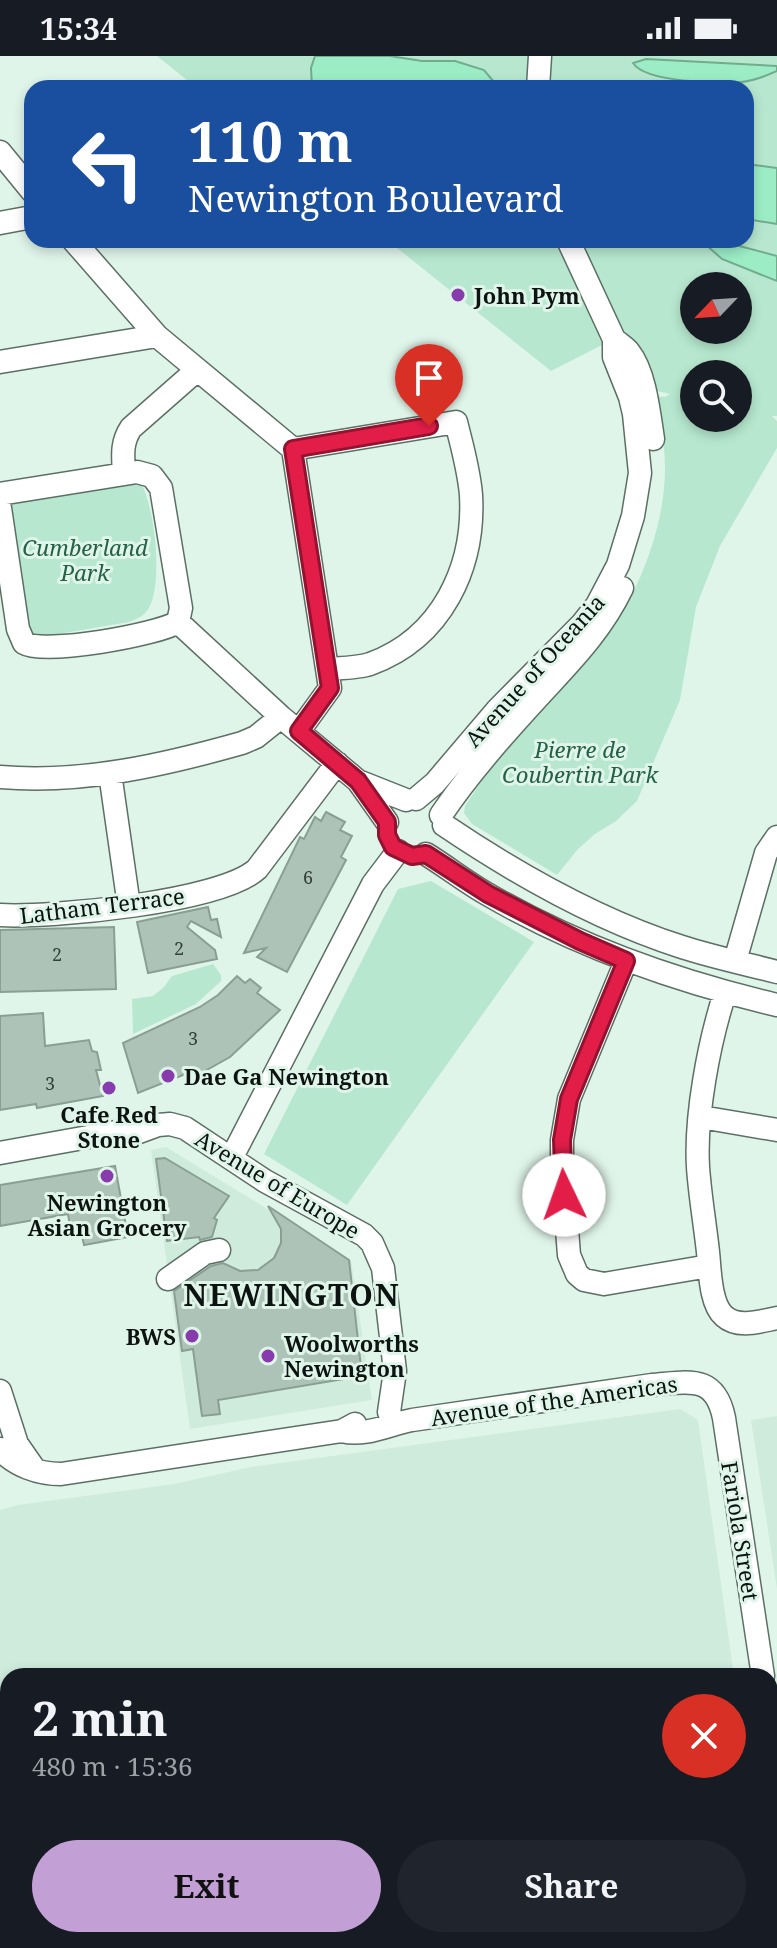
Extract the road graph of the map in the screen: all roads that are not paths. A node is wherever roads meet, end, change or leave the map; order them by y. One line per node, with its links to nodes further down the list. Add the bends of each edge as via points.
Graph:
1 (540, 56): 2 (street)
2 (538, 80)
3 (0, 152): 4 (street)
4 (24, 181)
5 (24, 218): 6 (street)
6 (0, 223)
7 (80, 248): 9 (street)
8 (572, 248): 10 (street, Avenue of Oceania)
9 (157, 336): 11 (street); 12 (street)
10 (614, 339): 25 (street, Avenue of Oceania, via 614,357 634,414 640,473 618,565 582,624 497,710 435,783); 26 (street, Avenue of Oceania, via 629,352 648,407 654,477 642,540 608,616)
11 (0, 362)
12 (197, 370): 13 (street); 14 (street, via 131,428 122,449)
13 (293, 449): 18 (street); 18 (street, via 456,422 468,472 468,548 447,603 404,647 369,665)
14 (124, 474): 15 (street); 17 (street, via 144,472 161,488 181,608)
15 (0, 494)
16 (0, 508): 17 (street, via 24,643 82,645)
17 (178, 622): 19 (street)
18 (327, 669): 20 (street, via 330,688)
19 (281, 717): 20 (street); 22 (street, via 242,743)
20 (299, 731): 21 (street)
21 (337, 763): 24 (street); 31 (street, Latham Terrace, via 248,877)
22 (110, 773): 23 (street); 31 (street)
23 (0, 777)
24 (358, 781): 25 (street); 27 (street)
25 (411, 799): 26 (street, via 430,803); 27 (street, via 393,808)
26 (442, 820): 30 (street, via 439,843); 34 (street, via 500,861 583,908 684,948)
27 (387, 822): 29 (street, via 387,835)
28 (777, 837): 34 (street, via 766,853)
29 (398, 851): 30 (street); 41 (street, via 373,884)
30 (426, 854): 33 (street, via 488,894)
31 (129, 906): 32 (street, Latham Terrace)
32 (0, 915)
33 (626, 961): 36 (street); 43 (street, via 564,1117 569,1255 584,1280 604,1284)
34 (735, 961): 35 (street)
35 (777, 972)
36 (725, 993): 37 (street); 38 (street)
37 (777, 1005)
38 (701, 1117): 39 (street); 43 (street, via 698,1167)
39 (777, 1130)
40 (0, 1153): 41 (street, Avenue of Europe, via 170,1124)
41 (232, 1157): 48 (street, Avenue of Europe, via 372,1243 383,1268 395,1371)
42 (219, 1250): 44 (street, via 205,1253)
43 (709, 1266): 45 (street, via 717,1306 727,1319 745,1324)
44 (168, 1279)
45 (777, 1318)
46 (712, 1389): 48 (street, Avenue of the Americas, via 692,1382); 52 (street, Fariola Street, via 724,1418)
47 (0, 1391): 51 (street, via 17,1444)
48 (392, 1413): 49 (street, Avenue of the Americas); 49 (street, Avenue of the Americas, via 380,1430)
49 (342, 1431): 51 (street, Avenue of the Americas, via 61,1474)
50 (0, 1449): 51 (street, Avenue of the Americas)
51 (36, 1471)
52 (762, 1668)

